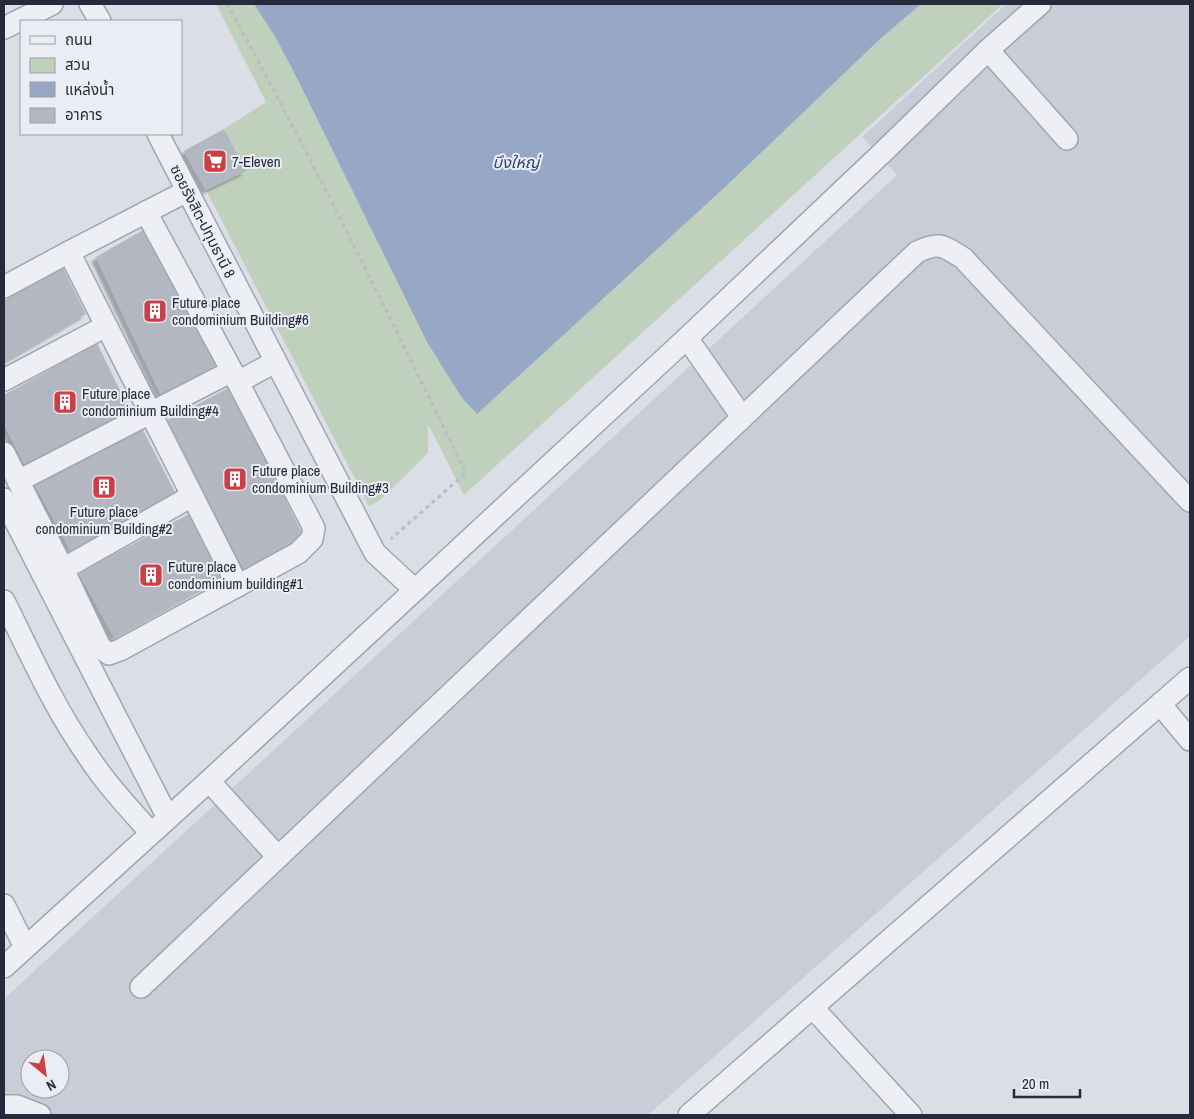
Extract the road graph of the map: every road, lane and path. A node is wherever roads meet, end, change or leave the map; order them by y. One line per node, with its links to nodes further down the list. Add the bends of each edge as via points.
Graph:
1 (52, 4): 6 (street)
2 (90, 4): 5 (street)
3 (227, 4): 26 (path, via 283,104 466,473)
4 (1040, 4): 7 (street)
5 (99, 20)
6 (4, 28)
7 (988, 50): 9 (street); 15 (street)
8 (159, 135): 10 (street, ซอยรังสิต-ปทุมธานี 8)
9 (1067, 139)
10 (187, 191): 11 (street); 16 (street, ซอยรังสิต-ปทุมธานี 8)
11 (146, 212): 12 (street); 17 (street)
12 (69, 252): 13 (street); 14 (street)
13 (4, 287)
14 (106, 326): 18 (street); 19 (street)
15 (687, 338): 20 (street); 29 (street)
16 (275, 362): 17 (street); 26 (street, ซอยรังสิต-ปทุมธานี 8)
17 (235, 376): 19 (street); 28 (street, via 314,528 312,538 298,553)
18 (4, 380)
19 (150, 412): 22 (street); 23 (street)
20 (742, 417): 25 (street, via 917,252 931,245 944,247 963,258); 37 (street)
21 (4, 454): 22 (street)
22 (18, 481): 27 (street)
23 (192, 496): 27 (street); 28 (street)
24 (4, 499): 35 (street)
25 (1190, 501)
26 (375, 553): 29 (street, ซอยรังสิต-ปทุมธานี 8)
27 (63, 568): 28 (street, via 100,647 109,654)
28 (238, 586)
29 (415, 590): 34 (street)
30 (4, 601): 36 (street, via 87,756)
31 (1190, 678): 32 (street)
32 (1160, 704): 33 (street); 42 (street)
33 (1190, 740)
34 (208, 781): 35 (street); 37 (street)
35 (168, 818): 36 (street)
36 (151, 833): 39 (street)
37 (278, 857): 41 (street)
38 (4, 906): 39 (street)
39 (25, 947): 40 (street)
40 (4, 968)
41 (141, 987)
42 (814, 1008): 45 (street); 46 (street)
43 (4, 1106): 44 (street, via 17,1106)
44 (40, 1115)
45 (689, 1115)
46 (911, 1115)

